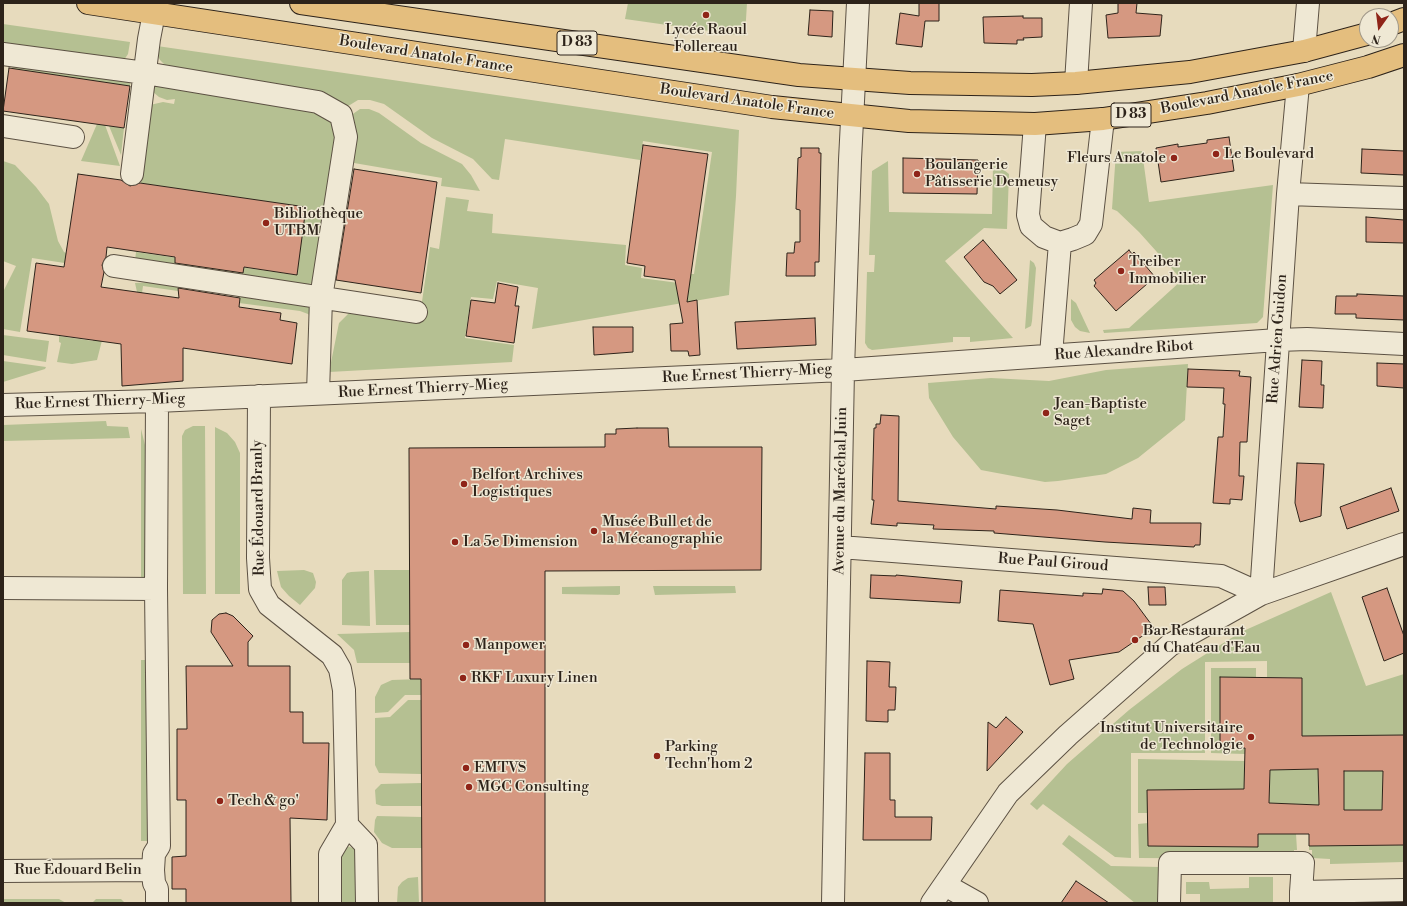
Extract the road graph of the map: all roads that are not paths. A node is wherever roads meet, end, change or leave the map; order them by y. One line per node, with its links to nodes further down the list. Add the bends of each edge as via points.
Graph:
1 (88, 3): 6 (main road, Boulevard Anatole France / D 83)
2 (301, 3): 12 (main road, Boulevard Anatole France / D 83, via 799,74)
3 (858, 3): 12 (street, Avenue du Maréchal Juin)
4 (1081, 3): 13 (street)
5 (1308, 3): 8 (street)
6 (154, 13): 11 (street); 15 (main road, Boulevard Anatole France / D 83, via 772,107)
7 (1359, 36): 8 (main road, Boulevard Anatole France / D 83)
8 (1304, 51): 13 (main road, Boulevard Anatole France / D 83, via 1190,72)
9 (3, 54): 11 (street)
10 (1404, 55): 14 (main road, Boulevard Anatole France / D 83)
11 (145, 73): 20 (street); 25 (street, via 318,102 341,115 346,137)
12 (854, 79): 13 (main road, Boulevard Anatole France / D 83, via 928,84); 15 (street, Avenue du Maréchal Juin)
13 (1076, 83)
14 (1298, 85): 16 (main road, Boulevard Anatole France / D 83, via 1207,104); 21 (street, Rue Adrien Guidon)
15 (852, 116): 17 (main road, Boulevard Anatole France / D 83, via 909,121); 30 (street, Avenue du Maréchal Juin)
16 (1103, 119): 17 (main road, Boulevard Anatole France / D 83); 23 (street, via 1091,224 1085,234)
17 (1035, 124): 23 (street, via 1028,215 1031,226 1044,237)
18 (3, 126): 19 (street)
19 (73, 137)
20 (132, 174)
21 (1288, 194): 22 (street); 27 (street, Rue Adrien Guidon)
22 (1404, 198)
23 (1060, 243): 29 (street)
24 (114, 266): 25 (street)
25 (321, 298): 26 (street); 31 (street)
26 (416, 312)
27 (1278, 340): 28 (street, Rue Alexandre Ribot); 29 (street, Rue Alexandre Ribot); 39 (street, Rue Adrien Guidon)
28 (1404, 344)
29 (1051, 356): 30 (street, Rue Alexandre Ribot)
30 (843, 370): 31 (street, Rue Ernest Thierry-Mieg); 36 (street, Avenue du Maréchal Juin)
31 (318, 393): 32 (street, Rue Ernest Thierry-Mieg)
32 (259, 396): 33 (street, Rue Ernest Thierry-Mieg); 40 (street, Rue Édouard Branly, via 260,589 269,605 332,656 340,669 344,690)
33 (157, 401): 34 (street, Rue Ernest Thierry-Mieg); 38 (street)
34 (3, 405)
35 (1404, 544): 39 (street)
36 (840, 547): 39 (street, Rue Paul Giroud, via 1221,576); 49 (street, Avenue du Maréchal Juin)
37 (3, 588): 38 (street)
38 (156, 589): 41 (street, via 159,846 154,854)
39 (1261, 594): 43 (street, via 1170,645 1068,735 1008,793)
40 (347, 825): 47 (street, via 330,854); 48 (street, via 366,845)
41 (153, 870): 42 (street, Rue Édouard Belin); 46 (street)
42 (3, 871)
43 (945, 885): 50 (street); 51 (street)
44 (1404, 890): 45 (street)
45 (1301, 898): 52 (street, via 1303,863 1170,862)
46 (157, 903)
47 (330, 903)
48 (367, 903)
49 (834, 903)
50 (932, 903)
51 (977, 903)
52 (1169, 903)

